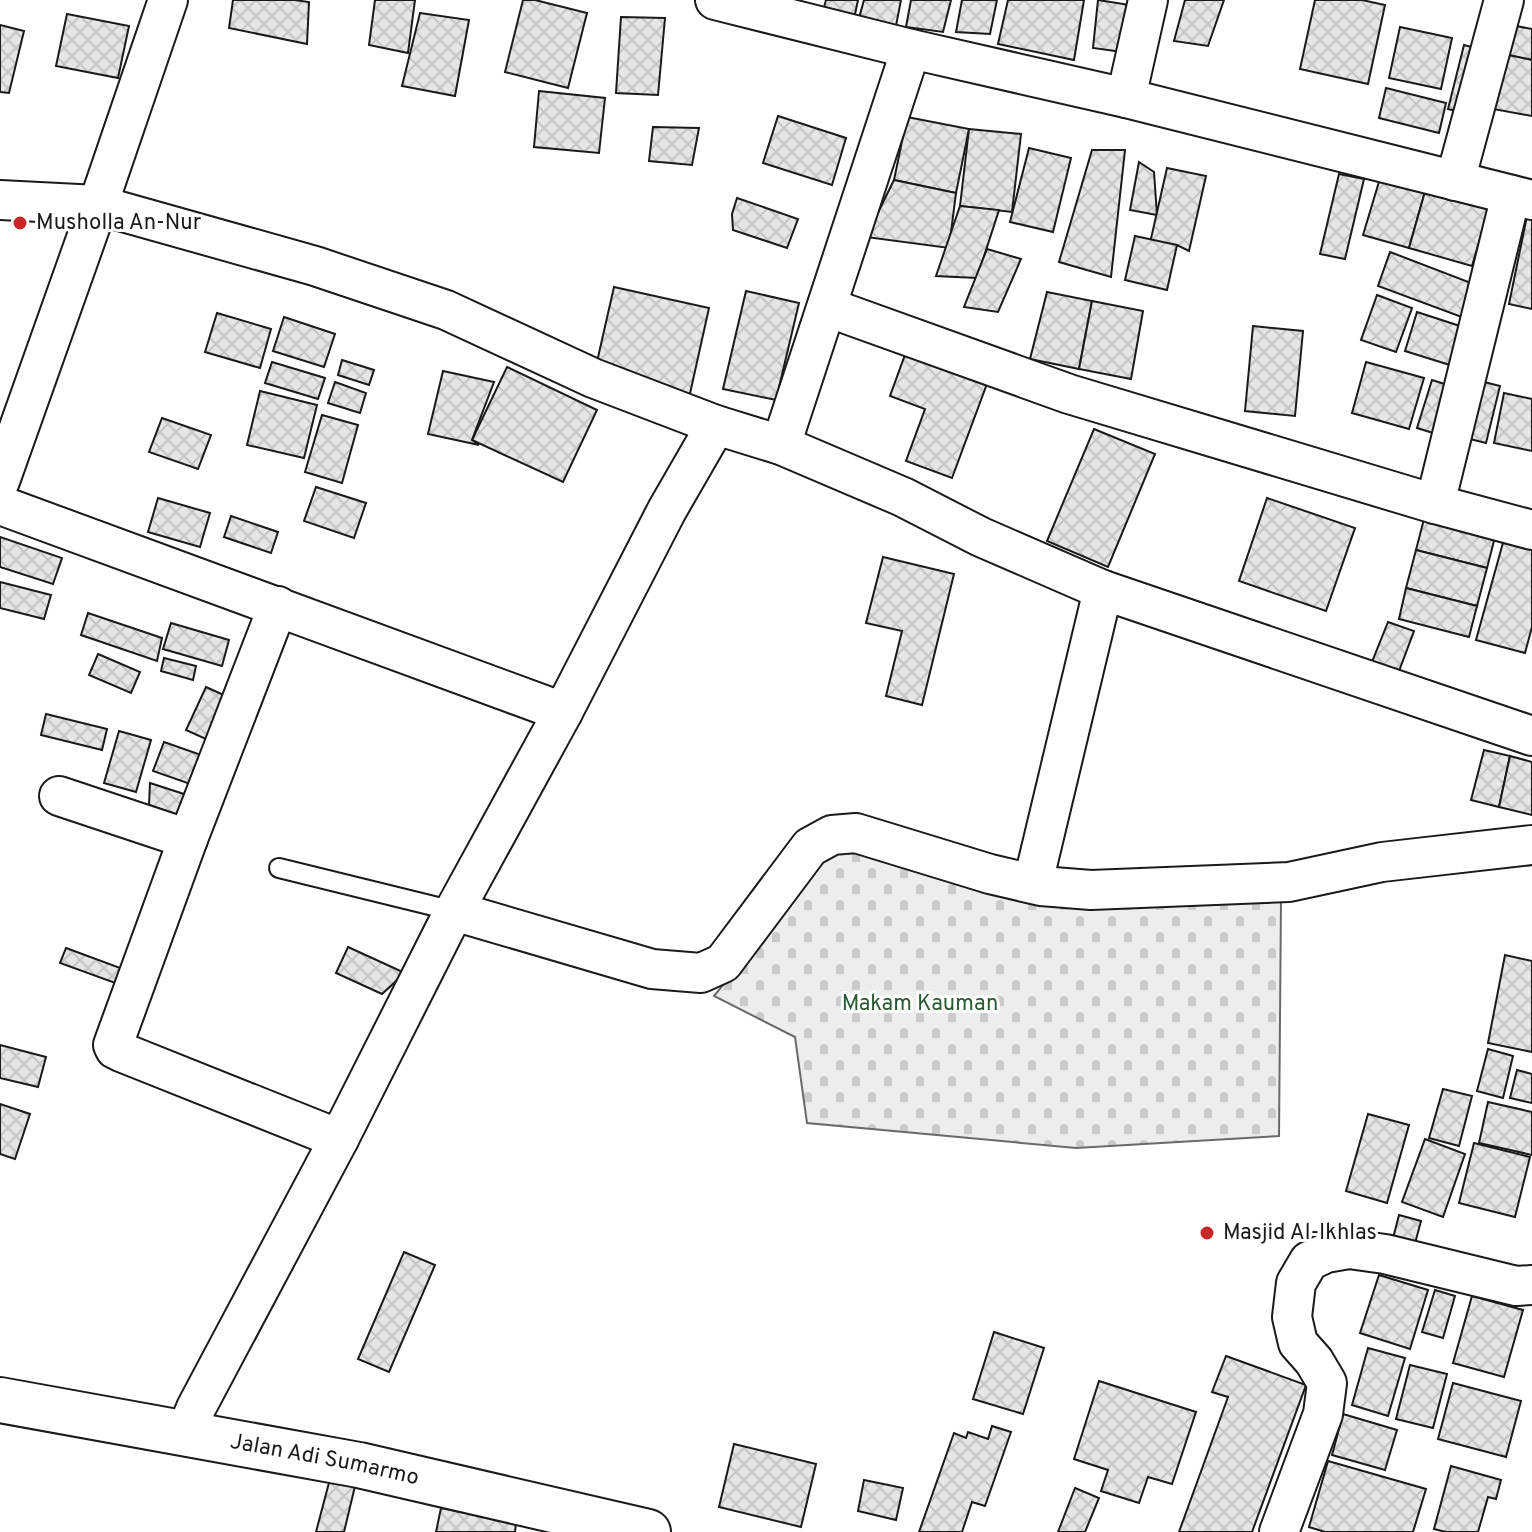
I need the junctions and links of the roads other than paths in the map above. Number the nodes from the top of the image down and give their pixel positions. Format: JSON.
{"nodes":[{"id":1,"x":168,"y":0,"type":"edge"},
{"id":2,"x":715,"y":0,"type":"edge"},
{"id":3,"x":1148,"y":0,"type":"edge"},
{"id":4,"x":1504,"y":0,"type":"edge"},
{"id":5,"x":809,"y":11,"type":"edge"},
{"id":6,"x":911,"y":49,"type":"junction"},
{"id":7,"x":1126,"y":98,"type":"junction"},
{"id":8,"x":1455,"y":181,"type":"junction"},
{"id":9,"x":1522,"y":198,"type":"edge"},
{"id":10,"x":0,"y":200,"type":"edge"},
{"id":11,"x":98,"y":205,"type":"junction"},
{"id":12,"x":827,"y":307,"type":"junction"},
{"id":13,"x":716,"y":425,"type":"junction"},
{"id":14,"x":781,"y":445,"type":"junction"},
{"id":15,"x":0,"y":481,"type":"edge"},
{"id":16,"x":1435,"y":504,"type":"junction"},
{"id":17,"x":0,"y":505,"type":"edge"},
{"id":18,"x":1532,"y":530,"type":"edge"},
{"id":19,"x":1103,"y":590,"type":"junction"},
{"id":20,"x":278,"y":606,"type":"junction"},
{"id":21,"x":563,"y":712,"type":"junction"},
{"id":22,"x":1532,"y":736,"type":"edge"},
{"id":23,"x":59,"y":796,"type":"dead end"},
{"id":24,"x":188,"y":839,"type":"junction"},
{"id":25,"x":1532,"y":845,"type":"edge"},
{"id":26,"x":1037,"y":866,"type":"dead end"},
{"id":27,"x":279,"y":868,"type":"dead end"},
{"id":28,"x":454,"y":911,"type":"junction"},
{"id":29,"x":339,"y":1139,"type":"junction"},
{"id":30,"x":1532,"y":1285,"type":"edge"},
{"id":31,"x":1,"y":1404,"type":"edge"},
{"id":32,"x":186,"y":1432,"type":"junction"},
{"id":33,"x":538,"y":1519,"type":"edge"},
{"id":34,"x":648,"y":1532,"type":"edge"},
{"id":35,"x":1279,"y":1532,"type":"edge"}],
"edges":[{"from":1,"to":11,"type":"street"},
{"from":2,"to":5,"type":"street"},
{"from":3,"to":7,"type":"street"},
{"from":4,"to":8,"type":"street"},
{"from":5,"to":6,"type":"street"},
{"from":6,"to":7,"type":"street"},
{"from":6,"to":12,"type":"street"},
{"from":7,"to":8,"type":"street"},
{"from":8,"to":9,"type":"street"},
{"from":9,"to":16,"type":"street"},
{"from":10,"to":11,"type":"street"},
{"from":11,"to":13,"type":"street"},
{"from":11,"to":15,"type":"street"},
{"from":12,"to":14,"type":"street"},
{"from":12,"to":16,"type":"street"},
{"from":13,"to":14,"type":"street"},
{"from":13,"to":21,"type":"street"},
{"from":14,"to":19,"type":"street"},
{"from":16,"to":18,"type":"street"},
{"from":17,"to":20,"type":"street"},
{"from":19,"to":22,"type":"street"},
{"from":19,"to":26,"type":"street"},
{"from":20,"to":21,"type":"street"},
{"from":20,"to":24,"type":"street"},
{"from":21,"to":28,"type":"street"},
{"from":23,"to":24,"type":"street"},
{"from":24,"to":29,"type":"street"},
{"from":25,"to":28,"type":"street"},
{"from":27,"to":28,"type":"lane"},
{"from":28,"to":29,"type":"street"},
{"from":29,"to":32,"type":"street"},
{"from":30,"to":35,"type":"street"},
{"from":31,"to":32,"type":"main road","name":"Jalan Adi Sumarmo"},
{"from":32,"to":33,"type":"main road","name":"Jalan Adi Sumarmo"},
{"from":33,"to":34,"type":"main road","name":"Jalan Adi Sumarmo"}]}
